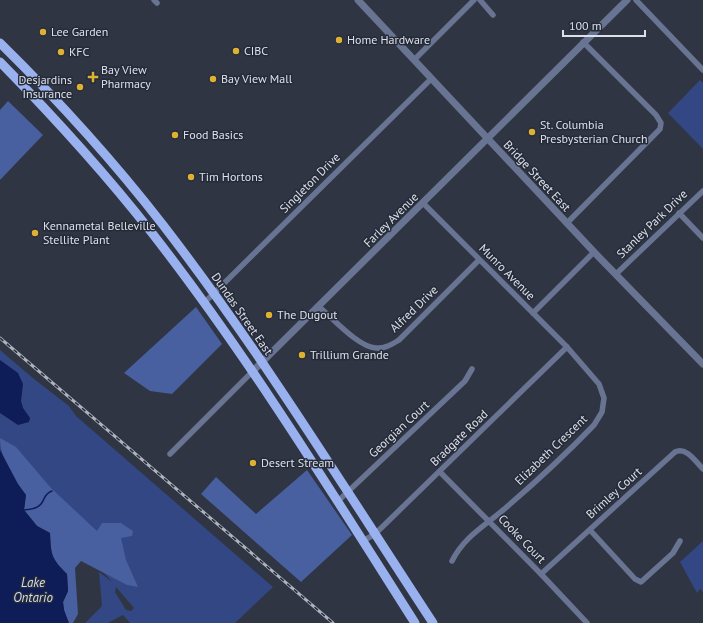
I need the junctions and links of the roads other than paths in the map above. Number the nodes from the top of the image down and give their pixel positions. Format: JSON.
{"nodes":[{"id":1,"x":358,"y":0,"type":"edge"},
{"id":2,"x":474,"y":0,"type":"edge"},
{"id":3,"x":480,"y":0,"type":"edge"},
{"id":4,"x":627,"y":0,"type":"edge"},
{"id":5,"x":636,"y":0,"type":"edge"},
{"id":6,"x":493,"y":15,"type":"dead end"},
{"id":7,"x":583,"y":42,"type":"junction"},
{"id":8,"x":1,"y":45,"type":"edge"},
{"id":9,"x":414,"y":60,"type":"junction"},
{"id":10,"x":0,"y":62,"type":"edge"},
{"id":11,"x":703,"y":70,"type":"edge"},
{"id":12,"x":432,"y":78,"type":"junction"},
{"id":13,"x":486,"y":138,"type":"junction"},
{"id":14,"x":703,"y":191,"type":"edge"},
{"id":15,"x":423,"y":203,"type":"junction"},
{"id":16,"x":679,"y":213,"type":"junction"},
{"id":17,"x":567,"y":223,"type":"junction"},
{"id":18,"x":703,"y":238,"type":"edge"},
{"id":19,"x":594,"y":252,"type":"junction"},
{"id":20,"x":479,"y":260,"type":"junction"},
{"id":21,"x":616,"y":274,"type":"junction"},
{"id":22,"x":214,"y":293,"type":"junction"},
{"id":23,"x":204,"y":302,"type":"junction"},
{"id":24,"x":319,"y":307,"type":"junction"},
{"id":25,"x":533,"y":313,"type":"junction"},
{"id":26,"x":567,"y":347,"type":"junction"},
{"id":27,"x":262,"y":362,"type":"junction"},
{"id":28,"x":703,"y":364,"type":"edge"},
{"id":29,"x":472,"y":369,"type":"dead end"},
{"id":30,"x":253,"y":372,"type":"junction"},
{"id":31,"x":284,"y":395,"type":"junction"},
{"id":32,"x":273,"y":402,"type":"junction"},
{"id":33,"x":170,"y":454,"type":"dead end"},
{"id":34,"x":703,"y":469,"type":"edge"},
{"id":35,"x":440,"y":472,"type":"junction"},
{"id":36,"x":348,"y":492,"type":"junction"},
{"id":37,"x":337,"y":502,"type":"junction"},
{"id":38,"x":489,"y":521,"type":"junction"},
{"id":39,"x":590,"y":530,"type":"junction"},
{"id":40,"x":374,"y":534,"type":"junction"},
{"id":41,"x":680,"y":541,"type":"dead end"},
{"id":42,"x":363,"y":542,"type":"junction"},
{"id":43,"x":452,"y":561,"type":"dead end"},
{"id":44,"x":541,"y":574,"type":"junction"},
{"id":45,"x":415,"y":623,"type":"edge"},
{"id":46,"x":433,"y":623,"type":"edge"},
{"id":47,"x":587,"y":623,"type":"edge"}],
"edges":[{"from":1,"to":9,"type":"street","name":"Bridge Street East"},
{"from":2,"to":9,"type":"street"},
{"from":3,"to":6,"type":"street"},
{"from":4,"to":7,"type":"street","name":"Farley Avenue"},
{"from":5,"to":11,"type":"street"},
{"from":7,"to":13,"type":"street","name":"Farley Avenue"},
{"from":7,"to":17,"type":"street"},
{"from":8,"to":22,"type":"main road","name":"Dundas Street East"},
{"from":9,"to":12,"type":"street","name":"Bridge Street East"},
{"from":10,"to":23,"type":"main road","name":"Dundas Street East"},
{"from":12,"to":13,"type":"street","name":"Bridge Street East"},
{"from":12,"to":22,"type":"street","name":"Singleton Drive"},
{"from":13,"to":15,"type":"street","name":"Farley Avenue"},
{"from":13,"to":17,"type":"street","name":"Bridge Street East"},
{"from":14,"to":16,"type":"street","name":"Stanley Park Drive"},
{"from":15,"to":20,"type":"street","name":"Munro Avenue"},
{"from":15,"to":24,"type":"street","name":"Farley Avenue"},
{"from":16,"to":18,"type":"street"},
{"from":16,"to":21,"type":"street","name":"Stanley Park Drive"},
{"from":17,"to":19,"type":"street","name":"Bridge Street East"},
{"from":19,"to":21,"type":"street","name":"Bridge Street East"},
{"from":19,"to":25,"type":"street","name":"Munro Avenue"},
{"from":20,"to":24,"type":"street","name":"Alfred Drive"},
{"from":20,"to":25,"type":"street","name":"Munro Avenue"},
{"from":21,"to":28,"type":"street","name":"Bridge Street East"},
{"from":22,"to":23,"type":"street","name":"Singleton Drive"},
{"from":22,"to":27,"type":"main road","name":"Dundas Street East"},
{"from":23,"to":30,"type":"main road","name":"Dundas Street East"},
{"from":24,"to":27,"type":"street","name":"Farley Avenue"},
{"from":25,"to":26,"type":"street","name":"Elizabeth Crescent"},
{"from":26,"to":35,"type":"street","name":"Bradgate Road"},
{"from":26,"to":38,"type":"street","name":"Elizabeth Crescent"},
{"from":27,"to":30,"type":"street","name":"Farley Avenue"},
{"from":27,"to":31,"type":"main road","name":"Dundas Street East"},
{"from":29,"to":36,"type":"street","name":"Georgian Court"},
{"from":30,"to":32,"type":"main road","name":"Dundas Street East"},
{"from":30,"to":33,"type":"street","name":"Farley Avenue"},
{"from":31,"to":32,"type":"main road"},
{"from":31,"to":36,"type":"main road","name":"Dundas Street East"},
{"from":32,"to":37,"type":"main road","name":"Dundas Street East"},
{"from":34,"to":39,"type":"street","name":"Brimley Court"},
{"from":35,"to":38,"type":"street","name":"Cooke Court"},
{"from":35,"to":40,"type":"street","name":"Bradgate Road"},
{"from":36,"to":37,"type":"street","name":"Georgian Court"},
{"from":36,"to":40,"type":"main road","name":"Dundas Street East"},
{"from":37,"to":42,"type":"main road","name":"Dundas Street East"},
{"from":38,"to":43,"type":"street","name":"Elizabeth Crescent"},
{"from":38,"to":44,"type":"street","name":"Cooke Court"},
{"from":39,"to":41,"type":"street"},
{"from":39,"to":44,"type":"street","name":"Brimley Court"},
{"from":40,"to":42,"type":"street","name":"Bradgate Road"},
{"from":40,"to":46,"type":"main road","name":"Dundas Street East"},
{"from":42,"to":45,"type":"main road","name":"Dundas Street East"},
{"from":44,"to":47,"type":"street","name":"Cooke Court"}]}
